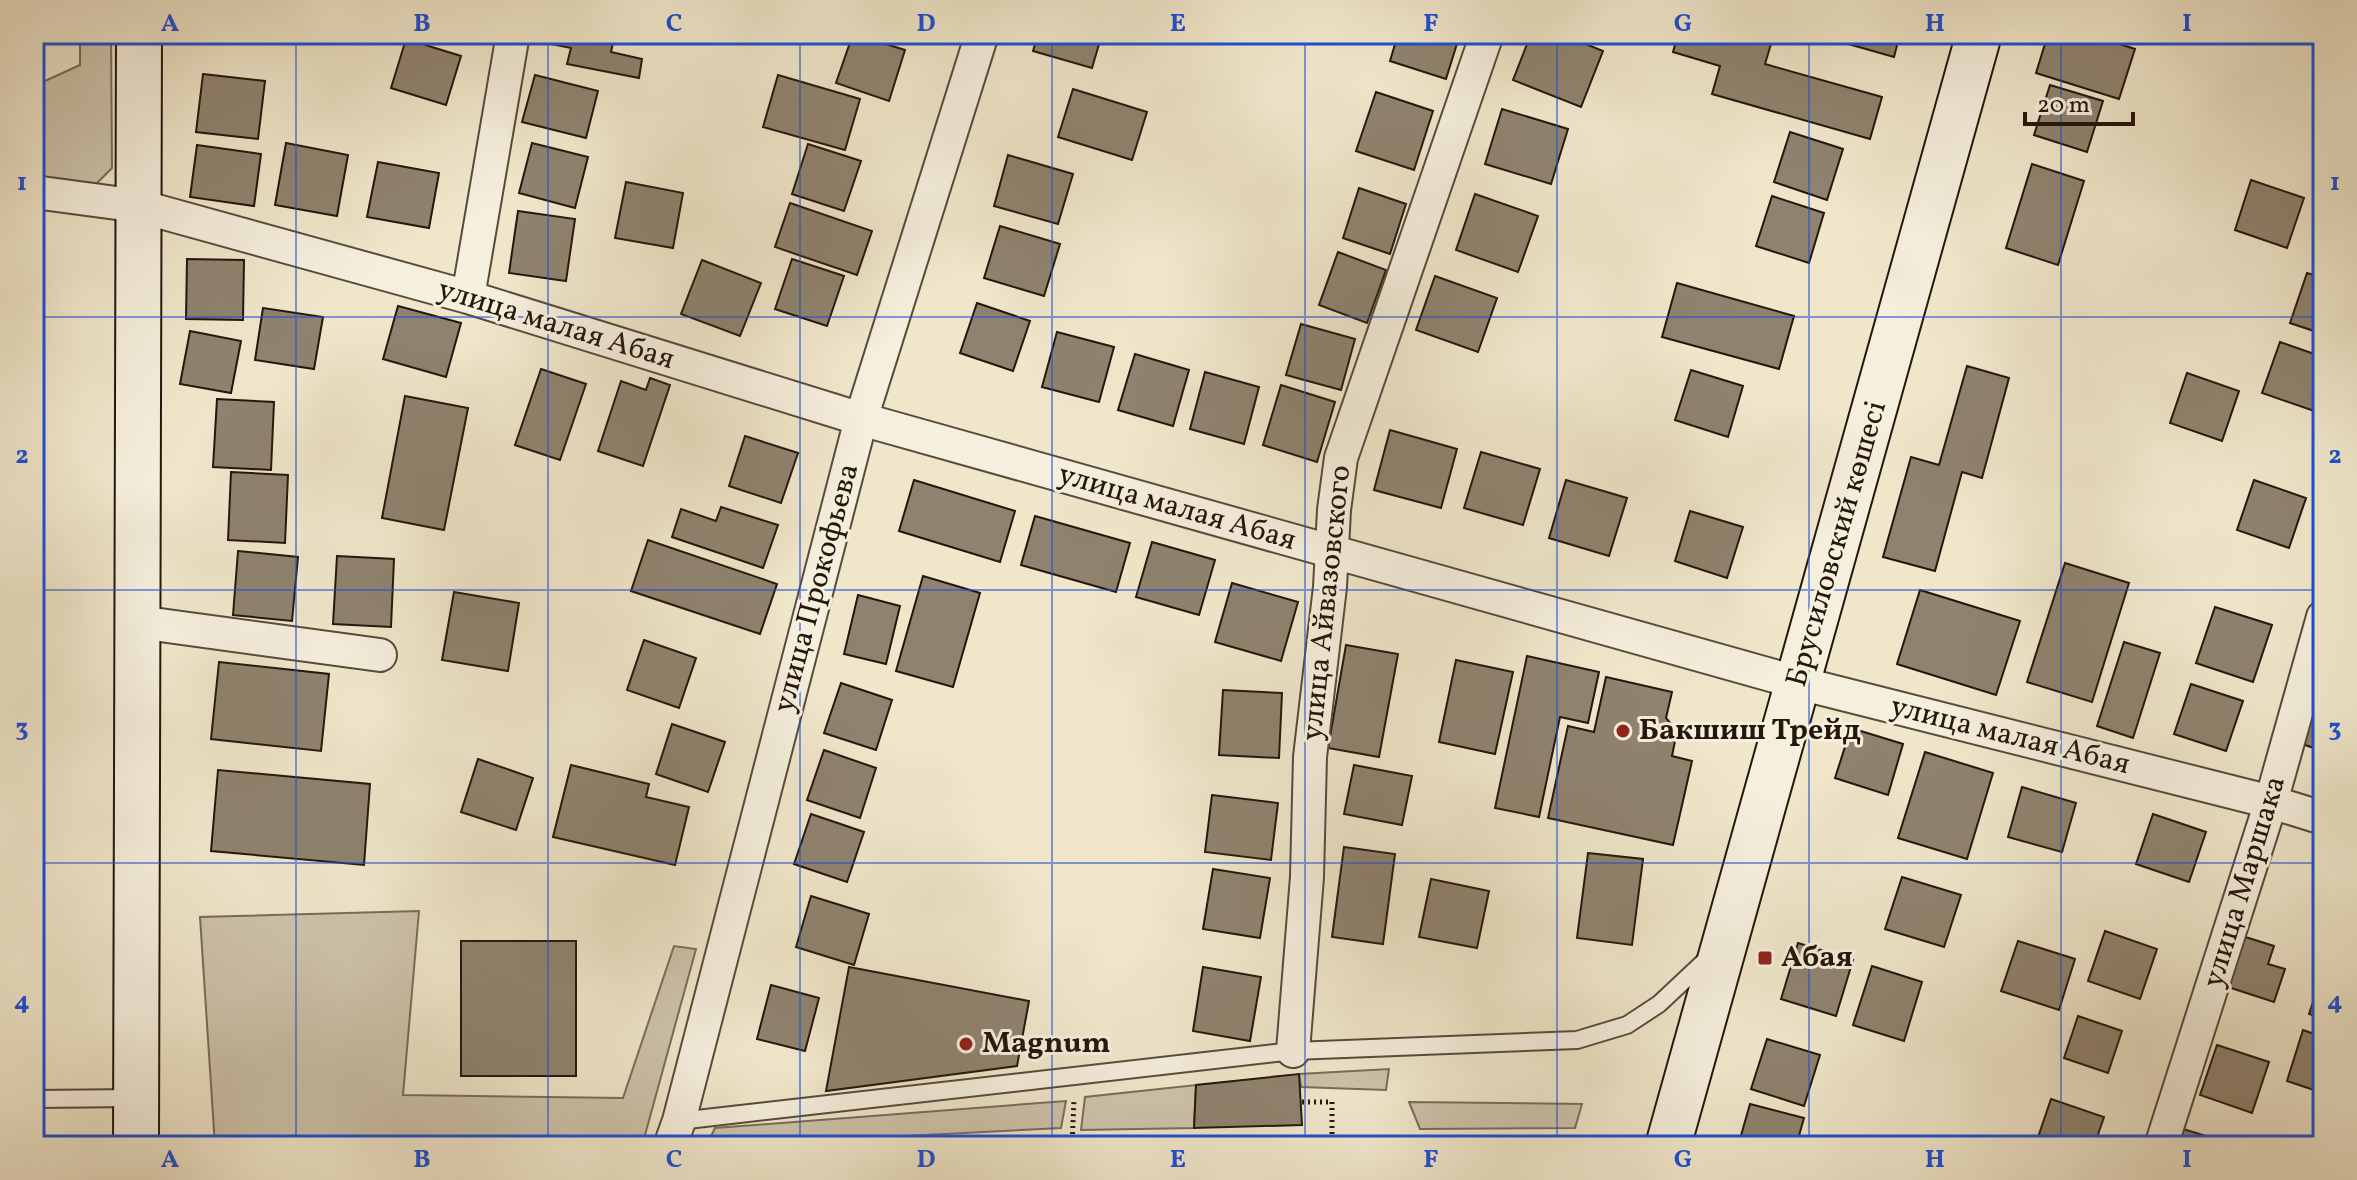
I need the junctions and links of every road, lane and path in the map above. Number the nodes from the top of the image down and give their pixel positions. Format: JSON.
{"nodes":[{"id":1,"x":139,"y":34,"type":"edge"},
{"id":2,"x":513,"y":34,"type":"edge"},
{"id":3,"x":982,"y":34,"type":"edge"},
{"id":4,"x":1487,"y":34,"type":"edge"},
{"id":5,"x":1979,"y":34,"type":"edge"},
{"id":6,"x":34,"y":192,"type":"edge"},
{"id":7,"x":139,"y":206,"type":"junction"},
{"id":8,"x":468,"y":297,"type":"junction"},
{"id":9,"x":861,"y":419,"type":"junction"},
{"id":10,"x":1332,"y":552,"type":"junction"},
{"id":11,"x":2323,"y":617,"type":"edge"},
{"id":12,"x":138,"y":622,"type":"junction"},
{"id":13,"x":380,"y":655,"type":"dead end"},
{"id":14,"x":1799,"y":683,"type":"junction"},
{"id":15,"x":2271,"y":802,"type":"junction"},
{"id":16,"x":2323,"y":818,"type":"edge"},
{"id":17,"x":1725,"y":943,"type":"junction"},
{"id":18,"x":1293,"y":1051,"type":"junction"},
{"id":19,"x":1075,"y":1095,"type":"dead end"},
{"id":20,"x":138,"y":1098,"type":"junction"},
{"id":21,"x":1302,"y":1102,"type":"dead end"},
{"id":22,"x":34,"y":1103,"type":"edge"},
{"id":23,"x":674,"y":1133,"type":"edge"},
{"id":24,"x":136,"y":1146,"type":"edge"},
{"id":25,"x":1072,"y":1146,"type":"edge"},
{"id":26,"x":1332,"y":1146,"type":"edge"},
{"id":27,"x":1668,"y":1146,"type":"edge"},
{"id":28,"x":2161,"y":1146,"type":"edge"}],
"edges":[{"from":1,"to":7,"type":"street"},
{"from":2,"to":8,"type":"street"},
{"from":3,"to":9,"type":"street","name":"улица Прокофьева"},
{"from":4,"to":10,"type":"street","name":"улица Айвазовского"},
{"from":5,"to":14,"type":"street","name":"Брусиловский көшесі"},
{"from":6,"to":7,"type":"street","name":"улица малая Абая"},
{"from":7,"to":8,"type":"street","name":"улица малая Абая"},
{"from":7,"to":12,"type":"street"},
{"from":8,"to":9,"type":"street","name":"улица малая Абая"},
{"from":9,"to":10,"type":"street","name":"улица малая Абая"},
{"from":9,"to":23,"type":"street","name":"улица Прокофьева"},
{"from":10,"to":14,"type":"street","name":"улица малая Абая"},
{"from":10,"to":18,"type":"street","name":"улица Айвазовского"},
{"from":11,"to":15,"type":"street","name":"улица Маршака"},
{"from":12,"to":13,"type":"street"},
{"from":12,"to":20,"type":"street"},
{"from":14,"to":15,"type":"street","name":"улица малая Абая"},
{"from":14,"to":17,"type":"street","name":"Брусиловский көшесі"},
{"from":15,"to":16,"type":"street","name":"улица малая Абая"},
{"from":15,"to":28,"type":"street","name":"улица Маршака"},
{"from":17,"to":18,"type":"lane"},
{"from":17,"to":27,"type":"street","name":"Брусиловский көшесі"},
{"from":18,"to":23,"type":"lane"},
{"from":19,"to":25,"type":"path"},
{"from":20,"to":22,"type":"lane"},
{"from":20,"to":24,"type":"street"},
{"from":21,"to":26,"type":"path"}]}
